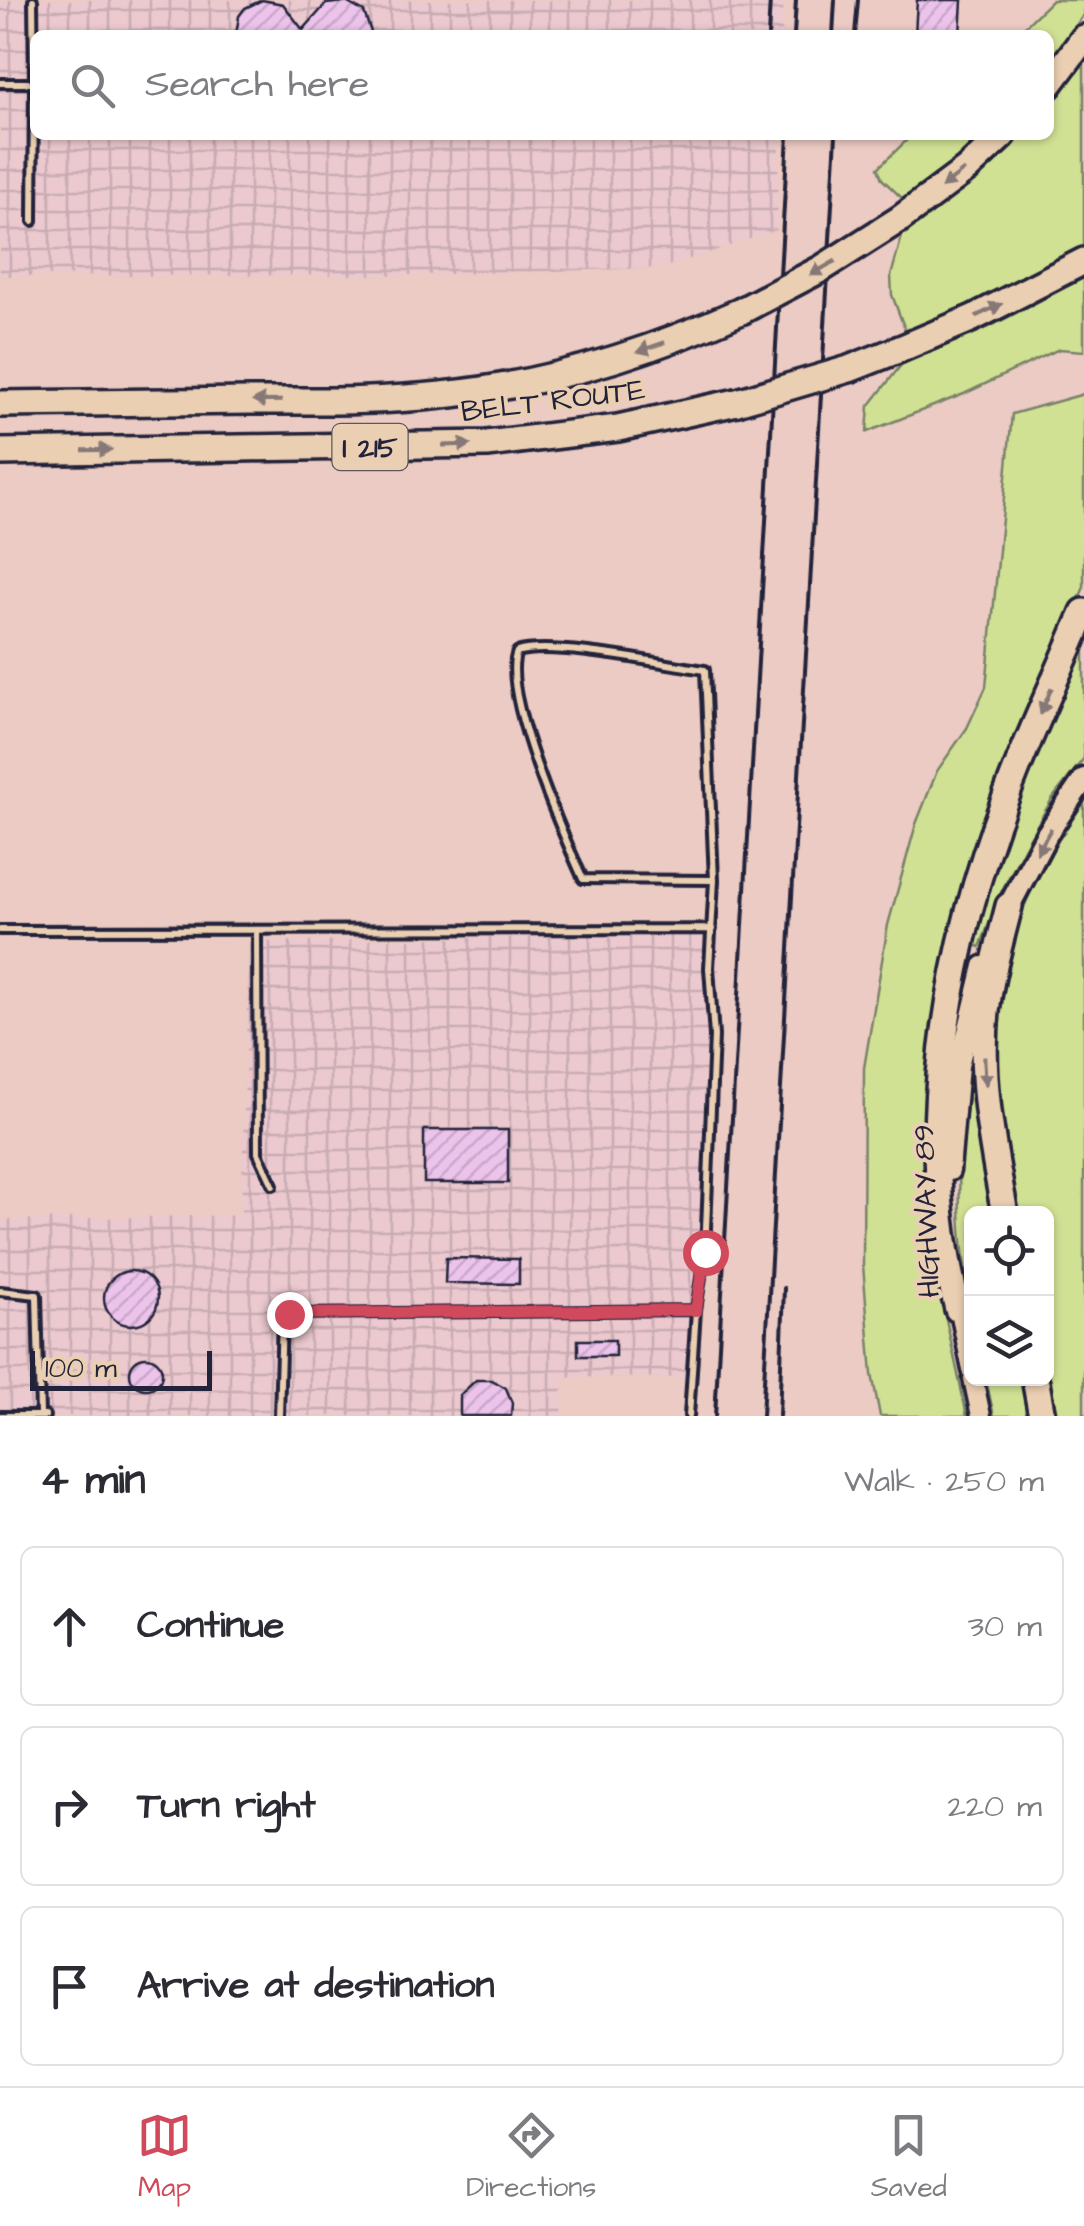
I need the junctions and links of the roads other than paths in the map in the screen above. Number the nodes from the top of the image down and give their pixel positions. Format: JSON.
{"nodes":[{"id":1,"x":33,"y":0,"type":"edge"},
{"id":2,"x":33,"y":30,"type":"edge"},
{"id":3,"x":1084,"y":38,"type":"edge"},
{"id":4,"x":1054,"y":78,"type":"edge"},
{"id":5,"x":0,"y":83,"type":"edge"},
{"id":6,"x":30,"y":83,"type":"edge"},
{"id":7,"x":34,"y":140,"type":"edge"},
{"id":8,"x":998,"y":140,"type":"edge"},
{"id":9,"x":33,"y":222,"type":"dead end"},
{"id":10,"x":1084,"y":261,"type":"edge"},
{"id":11,"x":0,"y":404,"type":"edge"},
{"id":12,"x":0,"y":452,"type":"edge"},
{"id":13,"x":1084,"y":612,"type":"edge"},
{"id":14,"x":1084,"y":779,"type":"edge"},
{"id":15,"x":714,"y":880,"type":"junction"},
{"id":16,"x":1010,"y":906,"type":"junction"},
{"id":17,"x":712,"y":929,"type":"junction"},
{"id":18,"x":0,"y":930,"type":"edge"},
{"id":19,"x":257,"y":930,"type":"junction"},
{"id":20,"x":273,"y":1185,"type":"dead end"},
{"id":21,"x":1004,"y":1206,"type":"edge"},
{"id":22,"x":0,"y":1291,"type":"edge"},
{"id":23,"x":958,"y":1309,"type":"junction"},
{"id":24,"x":696,"y":1310,"type":"junction"},
{"id":25,"x":964,"y":1335,"type":"edge"},
{"id":26,"x":975,"y":1386,"type":"edge"},
{"id":27,"x":1036,"y":1386,"type":"edge"},
{"id":28,"x":0,"y":1416,"type":"edge"},
{"id":29,"x":42,"y":1416,"type":"edge"},
{"id":30,"x":279,"y":1416,"type":"edge"},
{"id":31,"x":689,"y":1416,"type":"edge"},
{"id":32,"x":981,"y":1416,"type":"edge"},
{"id":33,"x":1042,"y":1416,"type":"edge"}],
"edges":[{"from":1,"to":2,"type":"lane"},
{"from":3,"to":4,"type":"highway"},
{"from":5,"to":6,"type":"lane"},
{"from":7,"to":9,"type":"lane"},
{"from":8,"to":11,"type":"highway","name":"BELT ROUTE","number":"I 215","one_way":true,"bridge":true},
{"from":12,"to":10,"type":"highway","name":"BELT ROUTE","number":"I 215","one_way":true,"bridge":true},
{"from":13,"to":23,"type":"highway","one_way":true},
{"from":14,"to":16,"type":"main road","name":"HIGHWAY 89","one_way":true},
{"from":15,"to":15,"type":"lane"},
{"from":15,"to":17,"type":"lane"},
{"from":16,"to":21,"type":"highway","one_way":true},
{"from":16,"to":23,"type":"main road","name":"HIGHWAY 89"},
{"from":17,"to":19,"type":"lane"},
{"from":17,"to":24,"type":"lane"},
{"from":18,"to":19,"type":"lane"},
{"from":19,"to":20,"type":"lane"},
{"from":22,"to":29,"type":"lane"},
{"from":23,"to":25,"type":"main road","name":"HIGHWAY 89"},
{"from":24,"to":30,"type":"lane"},
{"from":24,"to":31,"type":"lane"},
{"from":26,"to":32,"type":"main road"},
{"from":27,"to":33,"type":"highway"},
{"from":28,"to":29,"type":"lane"}]}
